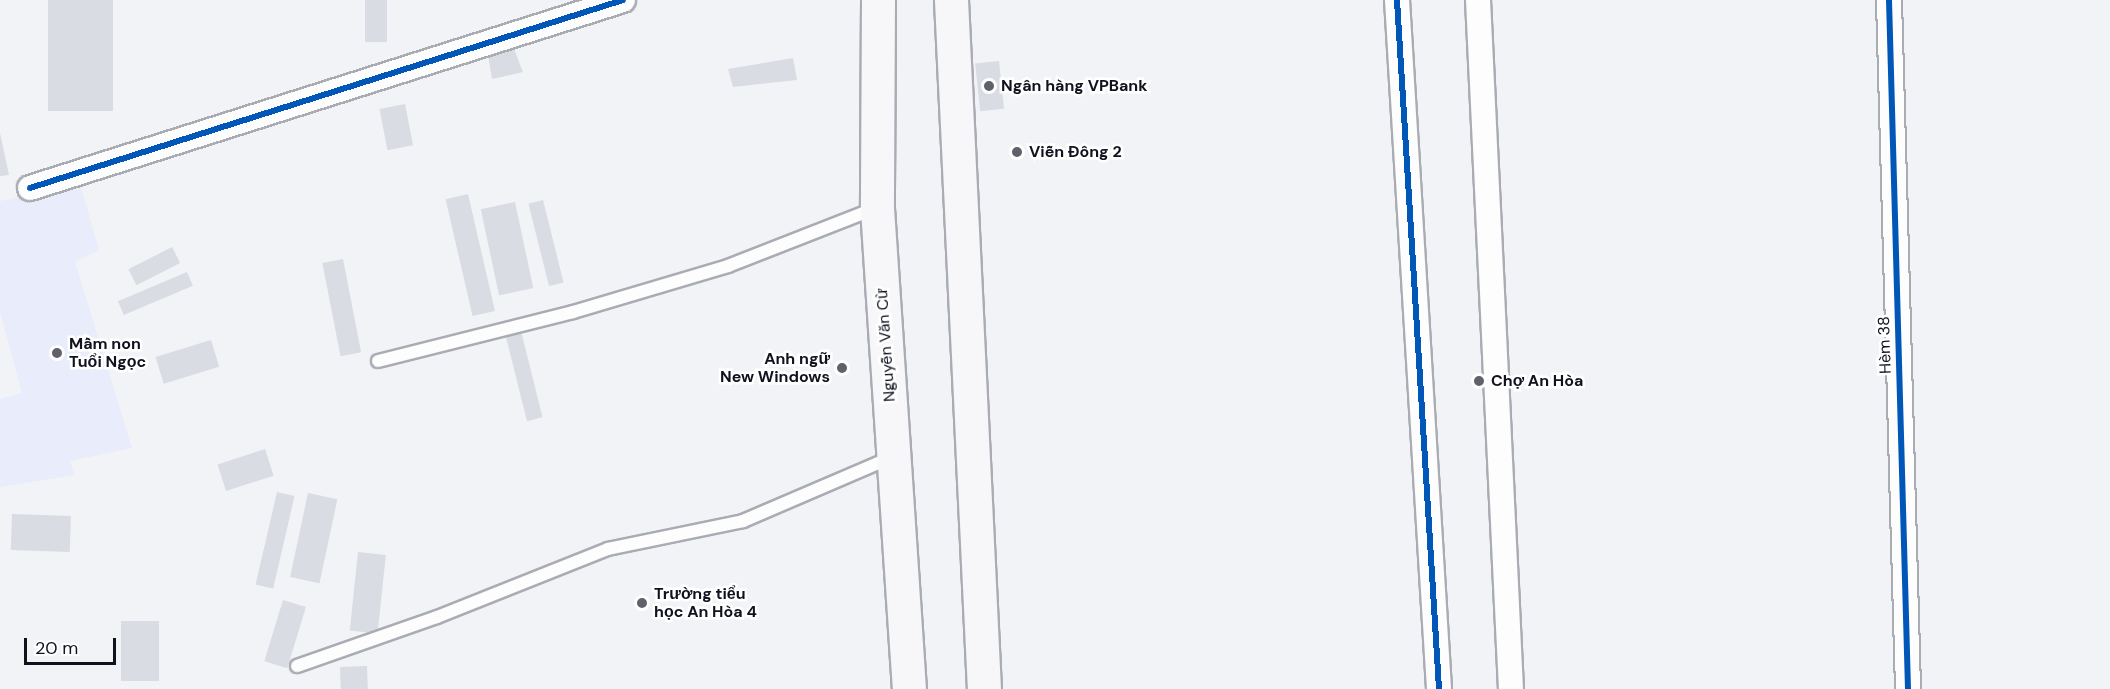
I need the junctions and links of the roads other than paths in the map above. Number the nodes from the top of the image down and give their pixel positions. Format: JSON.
{"nodes":[{"id":1,"x":623,"y":0,"type":"edge"},
{"id":2,"x":878,"y":0,"type":"edge"},
{"id":3,"x":951,"y":0,"type":"edge"},
{"id":4,"x":1397,"y":0,"type":"edge"},
{"id":5,"x":1478,"y":0,"type":"edge"},
{"id":6,"x":1889,"y":0,"type":"edge"},
{"id":7,"x":30,"y":188,"type":"dead end"},
{"id":8,"x":877,"y":208,"type":"junction"},
{"id":9,"x":378,"y":361,"type":"dead end"},
{"id":10,"x":893,"y":456,"type":"junction"},
{"id":11,"x":297,"y":666,"type":"dead end"},
{"id":12,"x":909,"y":689,"type":"edge"},
{"id":13,"x":984,"y":689,"type":"edge"},
{"id":14,"x":1439,"y":689,"type":"edge"},
{"id":15,"x":1511,"y":689,"type":"edge"},
{"id":16,"x":1908,"y":689,"type":"edge"}],
"edges":[{"from":1,"to":7,"type":"street"},
{"from":2,"to":8,"type":"main road","name":"Nguyễn Văn Cừ"},
{"from":3,"to":13,"type":"main road"},
{"from":4,"to":14,"type":"street"},
{"from":5,"to":15,"type":"street"},
{"from":6,"to":16,"type":"street","name":"Hèm 38"},
{"from":8,"to":9,"type":"lane"},
{"from":8,"to":10,"type":"main road","name":"Nguyễn Văn Cừ"},
{"from":10,"to":11,"type":"lane"},
{"from":10,"to":12,"type":"main road","name":"Nguyễn Văn Cừ"}]}
